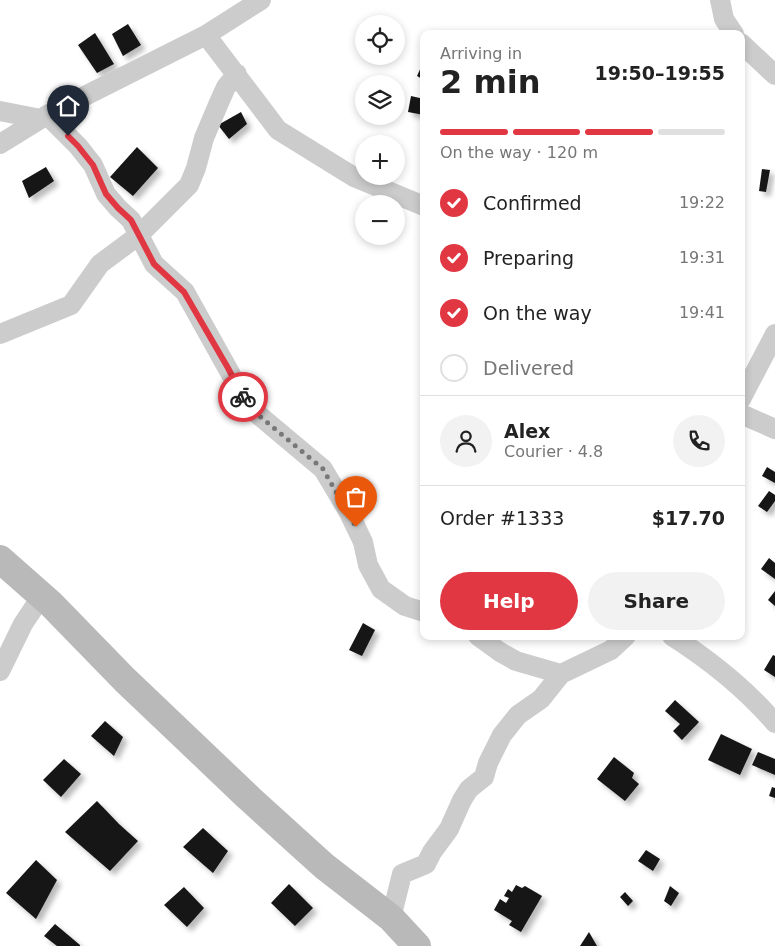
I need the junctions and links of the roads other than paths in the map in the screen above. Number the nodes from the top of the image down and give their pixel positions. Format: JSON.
{"nodes":[{"id":1,"x":261,"y":0,"type":"edge"},
{"id":2,"x":720,"y":0,"type":"edge"},
{"id":3,"x":731,"y":30,"type":"edge"},
{"id":4,"x":206,"y":35,"type":"junction"},
{"id":5,"x":745,"y":47,"type":"edge"},
{"id":6,"x":237,"y":74,"type":"junction"},
{"id":7,"x":775,"y":75,"type":"edge"},
{"id":8,"x":0,"y":111,"type":"edge"},
{"id":9,"x":44,"y":117,"type":"junction"},
{"id":10,"x":0,"y":144,"type":"edge"},
{"id":11,"x":420,"y":204,"type":"edge"},
{"id":12,"x":139,"y":236,"type":"junction"},
{"id":13,"x":0,"y":334,"type":"edge"},
{"id":14,"x":775,"y":334,"type":"edge"},
{"id":15,"x":745,"y":391,"type":"edge"},
{"id":16,"x":745,"y":416,"type":"edge"},
{"id":17,"x":775,"y":429,"type":"edge"},
{"id":18,"x":0,"y":559,"type":"edge"},
{"id":19,"x":41,"y":597,"type":"junction"},
{"id":20,"x":420,"y":611,"type":"edge"},
{"id":21,"x":484,"y":640,"type":"edge"},
{"id":22,"x":622,"y":640,"type":"edge"},
{"id":23,"x":678,"y":640,"type":"edge"},
{"id":24,"x":0,"y":671,"type":"edge"},
{"id":25,"x":561,"y":674,"type":"junction"},
{"id":26,"x":775,"y":723,"type":"edge"},
{"id":27,"x":391,"y":918,"type":"junction"},
{"id":28,"x":417,"y":946,"type":"edge"}],
"edges":[{"from":1,"to":4,"type":"street"},
{"from":2,"to":3,"type":"street"},
{"from":4,"to":6,"type":"street"},
{"from":4,"to":9,"type":"street"},
{"from":5,"to":7,"type":"street"},
{"from":6,"to":11,"type":"street"},
{"from":6,"to":12,"type":"street"},
{"from":8,"to":9,"type":"street"},
{"from":9,"to":10,"type":"street"},
{"from":9,"to":12,"type":"street"},
{"from":12,"to":13,"type":"street"},
{"from":12,"to":20,"type":"street"},
{"from":14,"to":15,"type":"street"},
{"from":16,"to":17,"type":"street"},
{"from":18,"to":19,"type":"main road"},
{"from":19,"to":24,"type":"street"},
{"from":19,"to":27,"type":"main road"},
{"from":21,"to":25,"type":"street"},
{"from":22,"to":25,"type":"street"},
{"from":23,"to":26,"type":"street"},
{"from":25,"to":27,"type":"street"},
{"from":27,"to":28,"type":"main road"}]}
